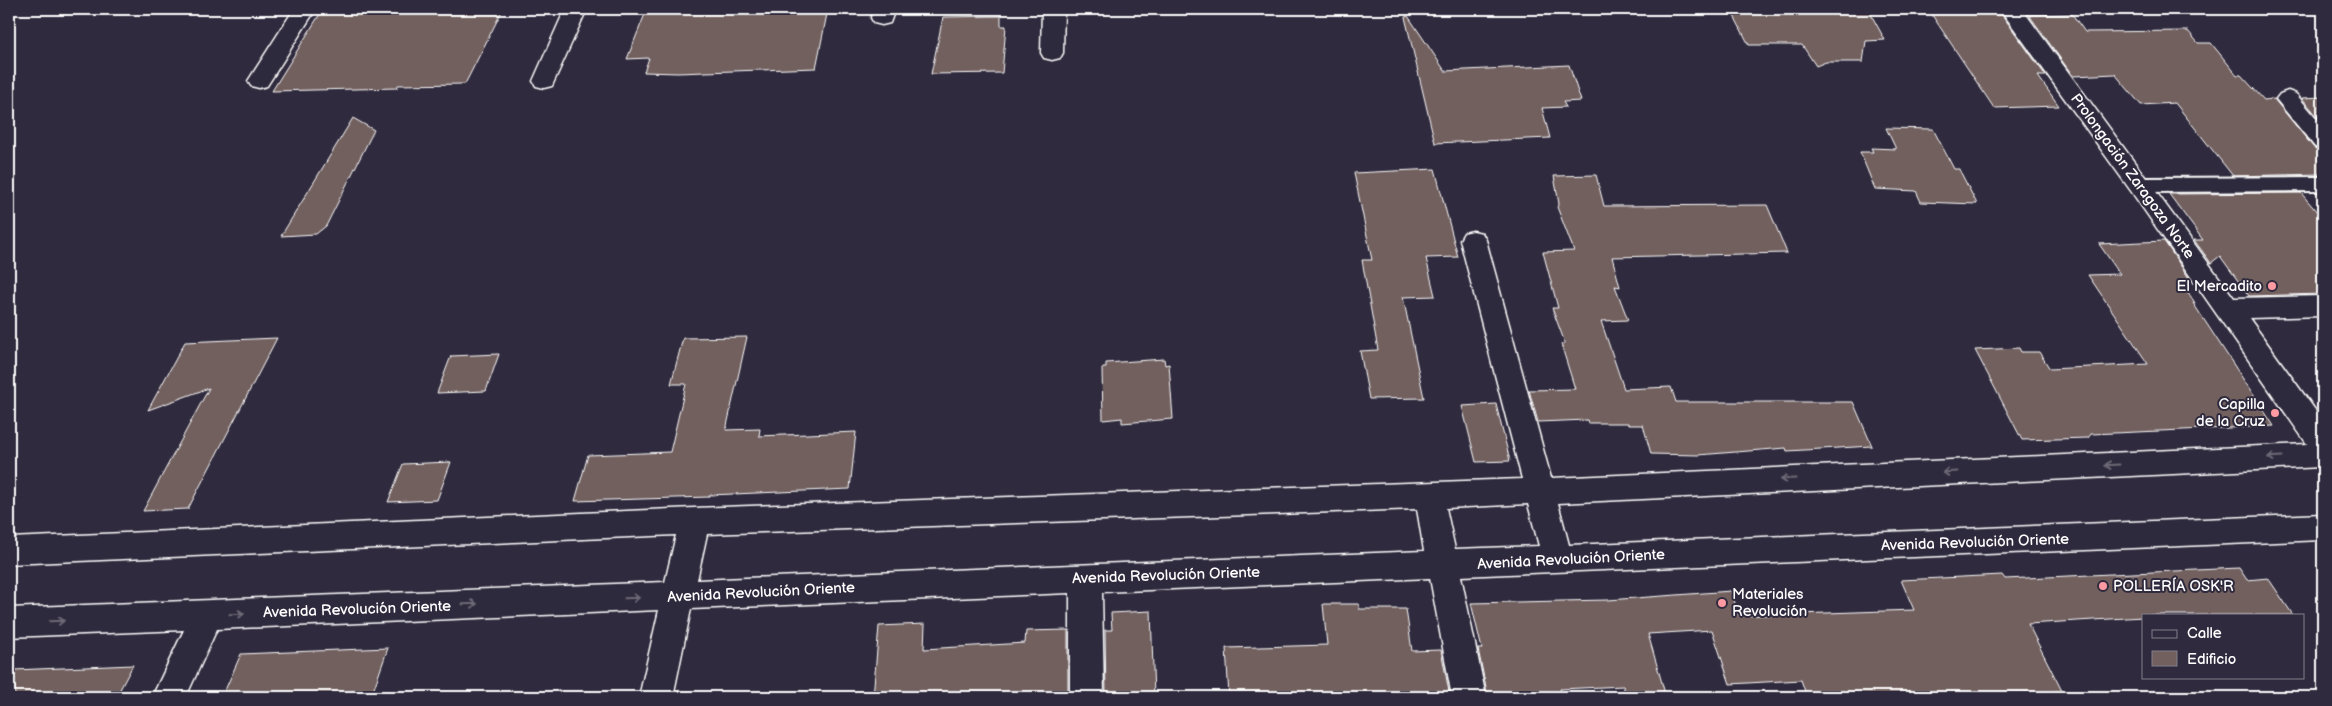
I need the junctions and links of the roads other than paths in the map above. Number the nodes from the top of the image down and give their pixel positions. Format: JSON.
{"nodes":[{"id":1,"x":305,"y":9,"type":"edge"},
{"id":2,"x":576,"y":9,"type":"edge"},
{"id":3,"x":1053,"y":9,"type":"edge"},
{"id":4,"x":2011,"y":9,"type":"edge"},
{"id":5,"x":1052,"y":53,"type":"dead end"},
{"id":6,"x":259,"y":81,"type":"dead end"},
{"id":7,"x":544,"y":81,"type":"dead end"},
{"id":8,"x":2288,"y":99,"type":"dead end"},
{"id":9,"x":2321,"y":136,"type":"edge"},
{"id":10,"x":2323,"y":184,"type":"edge"},
{"id":11,"x":2140,"y":186,"type":"junction"},
{"id":12,"x":1473,"y":240,"type":"dead end"},
{"id":13,"x":2323,"y":306,"type":"edge"},
{"id":14,"x":2228,"y":308,"type":"junction"},
{"id":15,"x":2323,"y":443,"type":"edge"},
{"id":16,"x":2323,"y":455,"type":"edge"},
{"id":17,"x":1538,"y":490,"type":"junction"},
{"id":18,"x":1428,"y":496,"type":"junction"},
{"id":19,"x":694,"y":521,"type":"junction"},
{"id":20,"x":2323,"y":527,"type":"edge"},
{"id":21,"x":9,"y":552,"type":"edge"},
{"id":22,"x":1558,"y":560,"type":"junction"},
{"id":23,"x":1444,"y":565,"type":"junction"},
{"id":24,"x":1086,"y":578,"type":"junction"},
{"id":25,"x":678,"y":596,"type":"junction"},
{"id":26,"x":207,"y":615,"type":"junction"},
{"id":27,"x":9,"y":623,"type":"edge"},
{"id":28,"x":169,"y":697,"type":"edge"},
{"id":29,"x":656,"y":697,"type":"edge"},
{"id":30,"x":1087,"y":697,"type":"edge"},
{"id":31,"x":1469,"y":697,"type":"edge"}],
"edges":[{"from":1,"to":6,"type":"street"},
{"from":2,"to":7,"type":"street"},
{"from":3,"to":5,"type":"street"},
{"from":4,"to":11,"type":"street","name":"Prolongación Zaragoza Norte"},
{"from":8,"to":9,"type":"street"},
{"from":10,"to":11,"type":"lane"},
{"from":11,"to":14,"type":"street","name":"Prolongación Zaragoza Norte"},
{"from":12,"to":17,"type":"street"},
{"from":13,"to":14,"type":"street"},
{"from":14,"to":15,"type":"street","name":"Prolongación Zaragoza Norte"},
{"from":16,"to":17,"type":"street","one_way":true},
{"from":17,"to":18,"type":"street"},
{"from":17,"to":22,"type":"street"},
{"from":18,"to":19,"type":"street"},
{"from":18,"to":23,"type":"street"},
{"from":19,"to":21,"type":"street"},
{"from":19,"to":25,"type":"street"},
{"from":20,"to":22,"type":"street","name":"Avenida Revolución Oriente"},
{"from":22,"to":23,"type":"street","name":"Avenida Revolución Oriente"},
{"from":23,"to":24,"type":"street","name":"Avenida Revolución Oriente"},
{"from":23,"to":31,"type":"street"},
{"from":24,"to":25,"type":"street","name":"Avenida Revolución Oriente"},
{"from":24,"to":30,"type":"street"},
{"from":26,"to":25,"type":"street","name":"Avenida Revolución Oriente","one_way":true},
{"from":25,"to":29,"type":"street"},
{"from":27,"to":26,"type":"street","name":"Avenida Revolución Oriente","one_way":true},
{"from":26,"to":28,"type":"street"}]}
